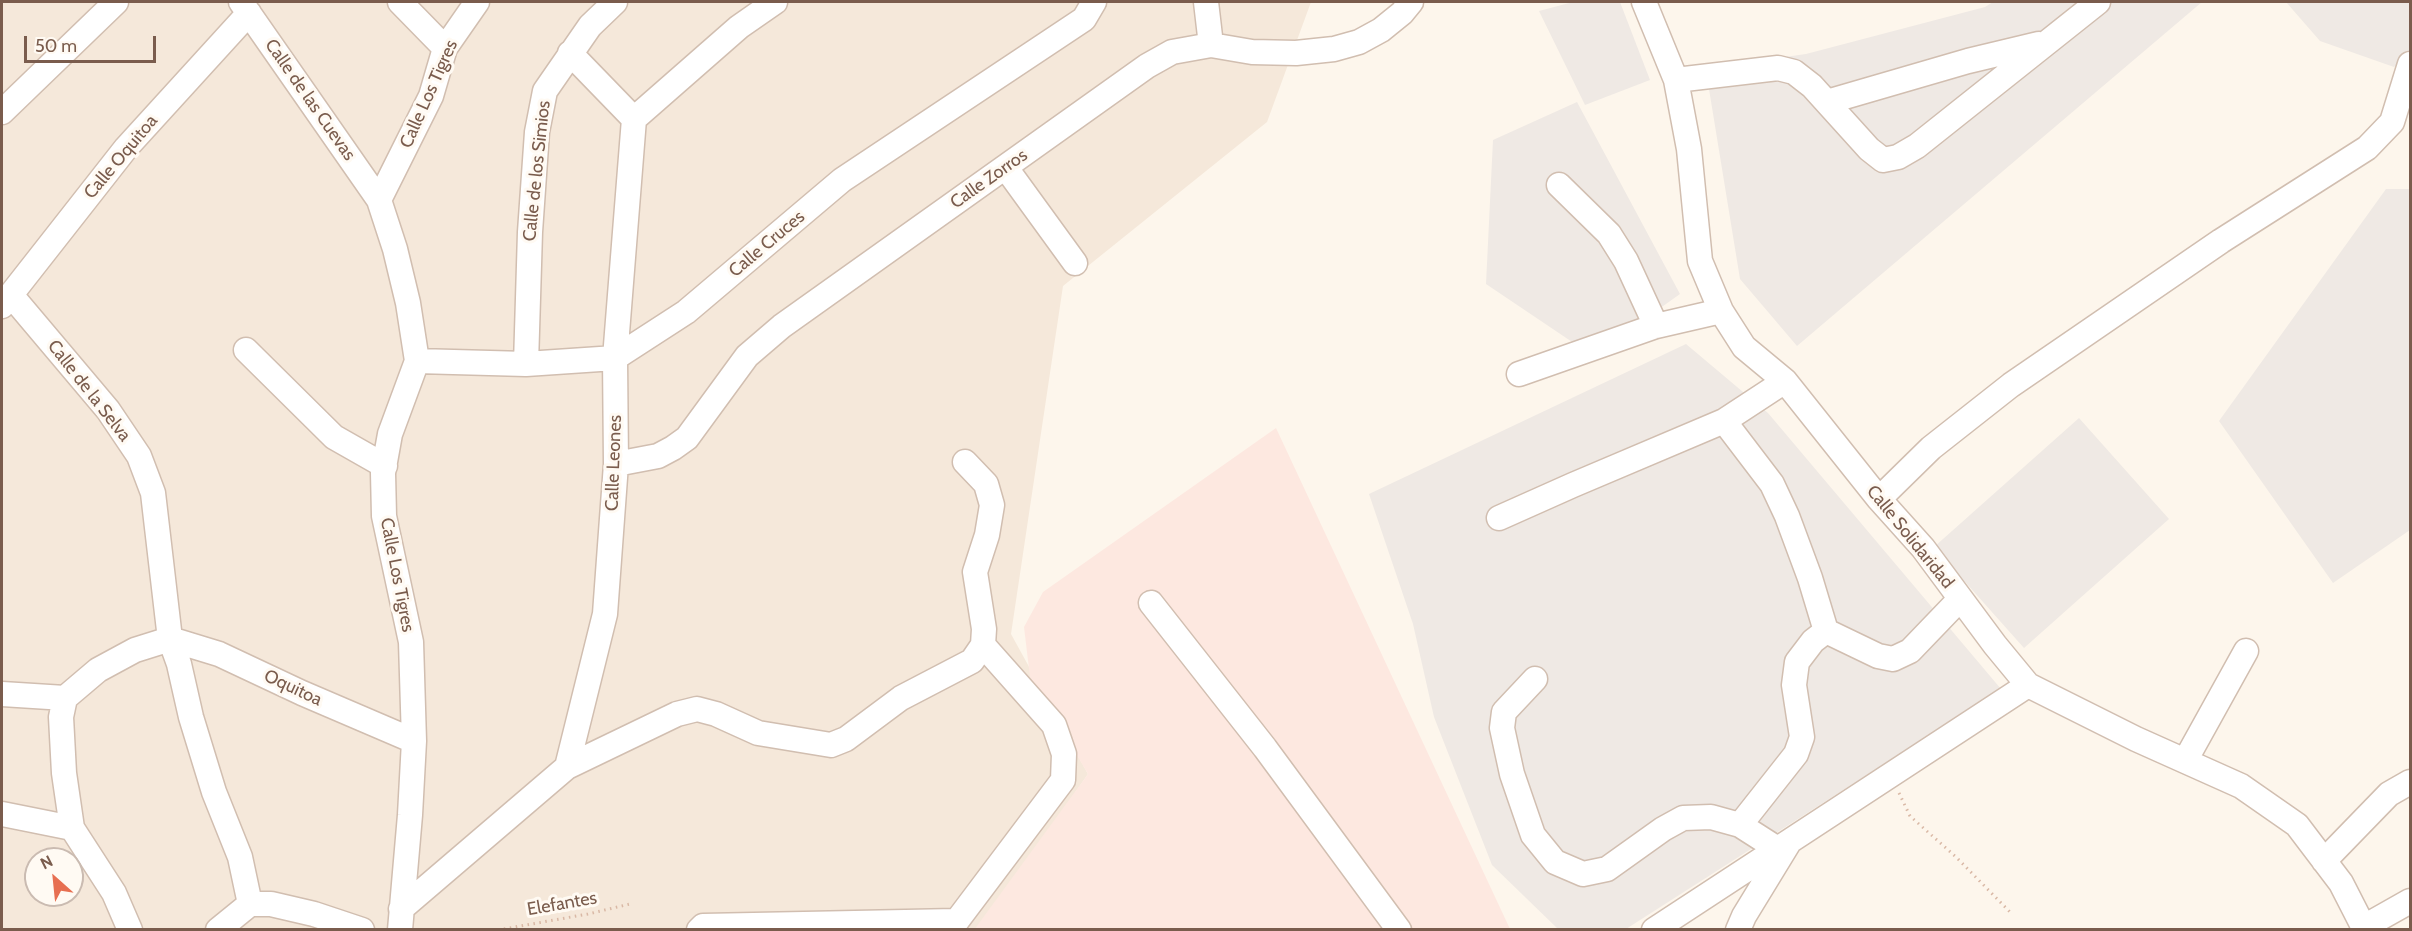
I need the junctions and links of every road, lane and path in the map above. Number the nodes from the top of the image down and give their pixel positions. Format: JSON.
{"nodes":[{"id":1,"x":116,"y":2,"type":"edge"},
{"id":2,"x":400,"y":2,"type":"edge"},
{"id":3,"x":477,"y":2,"type":"edge"},
{"id":4,"x":615,"y":2,"type":"edge"},
{"id":5,"x":775,"y":2,"type":"edge"},
{"id":6,"x":1206,"y":2,"type":"edge"},
{"id":7,"x":1411,"y":2,"type":"edge"},
{"id":8,"x":1644,"y":2,"type":"edge"},
{"id":9,"x":2098,"y":2,"type":"edge"},
{"id":10,"x":245,"y":7,"type":"edge"},
{"id":11,"x":1085,"y":7,"type":"edge"},
{"id":12,"x":2046,"y":43,"type":"junction"},
{"id":13,"x":1211,"y":45,"type":"junction"},
{"id":14,"x":445,"y":48,"type":"junction"},
{"id":15,"x":570,"y":53,"type":"junction"},
{"id":16,"x":2410,"y":64,"type":"edge"},
{"id":17,"x":1676,"y":80,"type":"junction"},
{"id":18,"x":1827,"y":102,"type":"junction"},
{"id":19,"x":2,"y":112,"type":"edge"},
{"id":20,"x":634,"y":119,"type":"junction"},
{"id":21,"x":1006,"y":168,"type":"junction"},
{"id":22,"x":1559,"y":185,"type":"dead end"},
{"id":23,"x":378,"y":200,"type":"junction"},
{"id":24,"x":1075,"y":263,"type":"dead end"},
{"id":25,"x":6,"y":301,"type":"edge"},
{"id":26,"x":1721,"y":311,"type":"junction"},
{"id":27,"x":1656,"y":326,"type":"junction"},
{"id":28,"x":246,"y":350,"type":"dead end"},
{"id":29,"x":615,"y":358,"type":"junction"},
{"id":30,"x":417,"y":361,"type":"junction"},
{"id":31,"x":526,"y":364,"type":"junction"},
{"id":32,"x":1520,"y":374,"type":"dead end"},
{"id":33,"x":1785,"y":381,"type":"junction"},
{"id":34,"x":1724,"y":421,"type":"junction"},
{"id":35,"x":965,"y":462,"type":"dead end"},
{"id":36,"x":616,"y":464,"type":"junction"},
{"id":37,"x":385,"y":466,"type":"junction"},
{"id":38,"x":1879,"y":499,"type":"junction"},
{"id":39,"x":1500,"y":518,"type":"dead end"},
{"id":40,"x":1960,"y":599,"type":"junction"},
{"id":41,"x":1151,"y":603,"type":"dead end"},
{"id":42,"x":1826,"y":631,"type":"junction"},
{"id":43,"x":170,"y":639,"type":"junction"},
{"id":44,"x":983,"y":645,"type":"junction"},
{"id":45,"x":2246,"y":651,"type":"dead end"},
{"id":46,"x":1535,"y":679,"type":"dead end"},
{"id":47,"x":2028,"y":686,"type":"junction"},
{"id":48,"x":2,"y":694,"type":"edge"},
{"id":49,"x":65,"y":698,"type":"junction"},
{"id":50,"x":414,"y":741,"type":"junction"},
{"id":51,"x":2185,"y":761,"type":"junction"},
{"id":52,"x":567,"y":767,"type":"junction"},
{"id":53,"x":1890,"y":775,"type":"junction"},
{"id":54,"x":2410,"y":782,"type":"edge"},
{"id":55,"x":2,"y":814,"type":"edge"},
{"id":56,"x":1740,"y":825,"type":"junction"},
{"id":57,"x":72,"y":828,"type":"junction"},
{"id":58,"x":1783,"y":844,"type":"junction"},
{"id":59,"x":2324,"y":861,"type":"junction"},
{"id":60,"x":2410,"y":901,"type":"edge"},
{"id":61,"x":250,"y":904,"type":"junction"},
{"id":62,"x":630,"y":904,"type":"dead end"},
{"id":63,"x":2010,"y":912,"type":"dead end"},
{"id":64,"x":400,"y":920,"type":"edge"},
{"id":65,"x":953,"y":925,"type":"edge"},
{"id":66,"x":2364,"y":928,"type":"edge"},
{"id":67,"x":130,"y":930,"type":"edge"},
{"id":68,"x":218,"y":930,"type":"edge"},
{"id":69,"x":362,"y":930,"type":"edge"},
{"id":70,"x":498,"y":930,"type":"edge"},
{"id":71,"x":699,"y":930,"type":"edge"},
{"id":72,"x":1399,"y":930,"type":"edge"},
{"id":73,"x":1654,"y":930,"type":"edge"},
{"id":74,"x":1738,"y":930,"type":"edge"}],
"edges":[{"from":1,"to":19,"type":"street"},
{"from":2,"to":14,"type":"street"},
{"from":3,"to":14,"type":"street","name":"Calle Los Tigres"},
{"from":4,"to":15,"type":"street","name":"Calle de los Simios"},
{"from":5,"to":20,"type":"street"},
{"from":6,"to":13,"type":"street"},
{"from":7,"to":13,"type":"street","name":"Calle Zorros"},
{"from":8,"to":17,"type":"street","name":"Calle Solidaridad"},
{"from":9,"to":12,"type":"street"},
{"from":10,"to":23,"type":"street","name":"Calle de las Cuevas"},
{"from":10,"to":25,"type":"street","name":"Calle Oquitoa"},
{"from":11,"to":29,"type":"street","name":"Calle Cruces"},
{"from":12,"to":18,"type":"street"},
{"from":12,"to":18,"type":"street"},
{"from":13,"to":21,"type":"street","name":"Calle Zorros"},
{"from":14,"to":23,"type":"street","name":"Calle Los Tigres"},
{"from":15,"to":20,"type":"street"},
{"from":15,"to":31,"type":"street","name":"Calle de los Simios"},
{"from":16,"to":38,"type":"street"},
{"from":17,"to":18,"type":"street"},
{"from":17,"to":26,"type":"street","name":"Calle Solidaridad"},
{"from":20,"to":29,"type":"street","name":"Calle Leones"},
{"from":21,"to":24,"type":"street"},
{"from":21,"to":36,"type":"street","name":"Calle Zorros"},
{"from":22,"to":27,"type":"street"},
{"from":23,"to":30,"type":"street","name":"Calle Los Tigres"},
{"from":25,"to":43,"type":"street","name":"Calle de la Selva"},
{"from":26,"to":27,"type":"street"},
{"from":26,"to":33,"type":"street","name":"Calle Solidaridad"},
{"from":27,"to":32,"type":"street"},
{"from":28,"to":37,"type":"street"},
{"from":29,"to":31,"type":"street","name":"Calle Cruces"},
{"from":29,"to":36,"type":"street","name":"Calle Leones"},
{"from":30,"to":31,"type":"street","name":"Calle Cruces"},
{"from":30,"to":37,"type":"street","name":"Calle Los Tigres"},
{"from":33,"to":34,"type":"street"},
{"from":33,"to":38,"type":"street","name":"Calle Solidaridad"},
{"from":34,"to":39,"type":"street"},
{"from":34,"to":42,"type":"street"},
{"from":35,"to":44,"type":"street"},
{"from":36,"to":52,"type":"street","name":"Calle Leones"},
{"from":37,"to":50,"type":"street","name":"Calle Los Tigres"},
{"from":38,"to":40,"type":"street","name":"Calle Solidaridad"},
{"from":40,"to":42,"type":"street"},
{"from":40,"to":47,"type":"street","name":"Calle Solidaridad"},
{"from":41,"to":72,"type":"street"},
{"from":42,"to":56,"type":"street"},
{"from":43,"to":49,"type":"street"},
{"from":43,"to":50,"type":"street","name":"Oquitoa"},
{"from":43,"to":61,"type":"street","name":"Calle de la Selva"},
{"from":44,"to":52,"type":"street"},
{"from":44,"to":65,"type":"street"},
{"from":45,"to":51,"type":"street"},
{"from":46,"to":56,"type":"street"},
{"from":47,"to":51,"type":"street","name":"Calle Solidaridad"},
{"from":47,"to":53,"type":"street"},
{"from":48,"to":49,"type":"street"},
{"from":49,"to":57,"type":"street"},
{"from":50,"to":64,"type":"street","name":"Calle Los Tigres"},
{"from":51,"to":59,"type":"street","name":"Calle Solidaridad"},
{"from":52,"to":64,"type":"street"},
{"from":53,"to":58,"type":"street"},
{"from":53,"to":63,"type":"path"},
{"from":54,"to":59,"type":"street"},
{"from":55,"to":57,"type":"street"},
{"from":56,"to":58,"type":"street"},
{"from":57,"to":67,"type":"street"},
{"from":58,"to":73,"type":"street"},
{"from":58,"to":74,"type":"street"},
{"from":59,"to":66,"type":"street","name":"Calle Solidaridad"},
{"from":60,"to":66,"type":"street"},
{"from":61,"to":68,"type":"street"},
{"from":61,"to":69,"type":"street"},
{"from":62,"to":70,"type":"path","name":"Elefantes"},
{"from":65,"to":71,"type":"street"}]}
